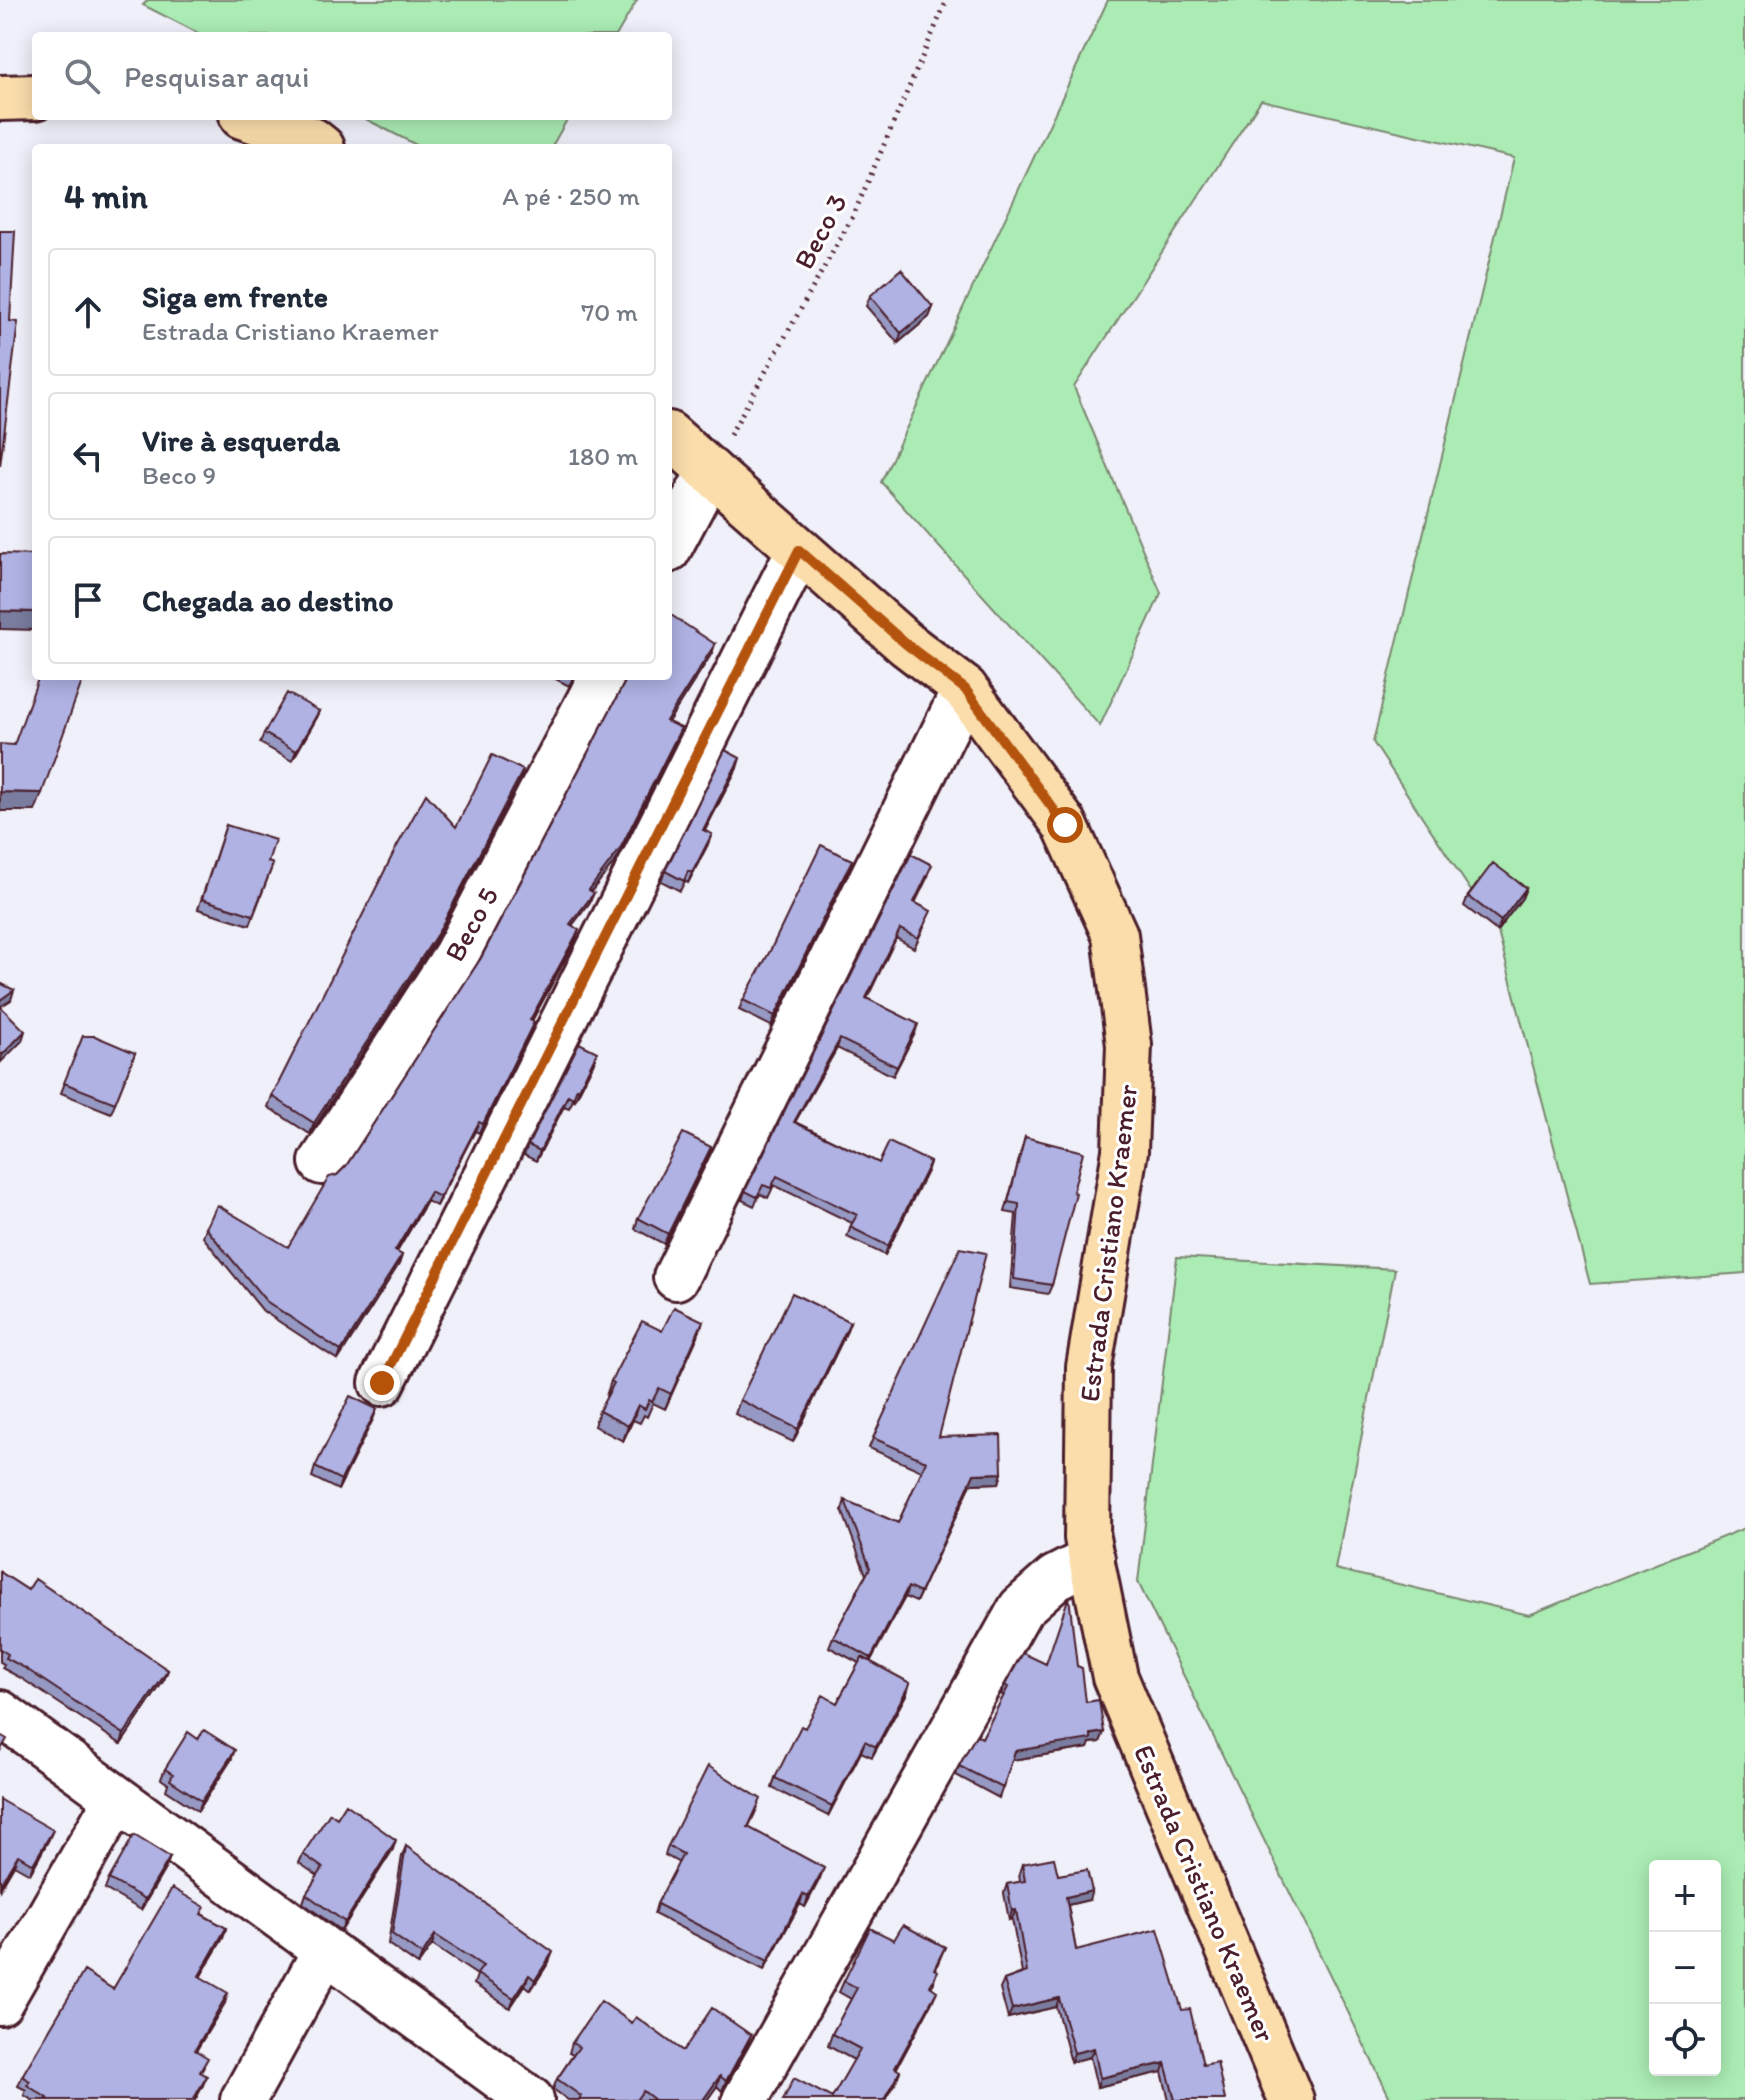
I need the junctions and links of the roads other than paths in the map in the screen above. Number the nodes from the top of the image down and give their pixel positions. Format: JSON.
{"nodes":[{"id":1,"x":32,"y":97,"type":"edge"},
{"id":2,"x":0,"y":98,"type":"edge"},
{"id":3,"x":254,"y":120,"type":"edge"},
{"id":4,"x":317,"y":144,"type":"edge"},
{"id":5,"x":672,"y":438,"type":"edge"},
{"id":6,"x":710,"y":471,"type":"junction"},
{"id":7,"x":672,"y":542,"type":"edge"},
{"id":8,"x":799,"y":550,"type":"junction"},
{"id":9,"x":600,"y":680,"type":"edge"},
{"id":10,"x":965,"y":689,"type":"junction"},
{"id":11,"x":322,"y":1162,"type":"dead end"},
{"id":12,"x":676,"y":1277,"type":"dead end"},
{"id":13,"x":382,"y":1383,"type":"dead end"},
{"id":14,"x":1092,"y":1559,"type":"junction"},
{"id":15,"x":0,"y":1713,"type":"edge"},
{"id":16,"x":116,"y":1800,"type":"junction"},
{"id":17,"x":325,"y":1951,"type":"junction"},
{"id":18,"x":0,"y":2002,"type":"edge"},
{"id":19,"x":243,"y":2100,"type":"edge"},
{"id":20,"x":531,"y":2100,"type":"edge"},
{"id":21,"x":745,"y":2100,"type":"edge"},
{"id":22,"x":1291,"y":2100,"type":"edge"}],
"edges":[{"from":1,"to":2,"type":"main road"},
{"from":3,"to":4,"type":"main road"},
{"from":5,"to":6,"type":"main road","name":"Estrada Cristiano Kraemer"},
{"from":6,"to":7,"type":"street"},
{"from":6,"to":8,"type":"main road","name":"Estrada Cristiano Kraemer"},
{"from":8,"to":10,"type":"main road","name":"Estrada Cristiano Kraemer"},
{"from":8,"to":13,"type":"street"},
{"from":9,"to":11,"type":"street","name":"Beco 5"},
{"from":10,"to":12,"type":"street"},
{"from":10,"to":14,"type":"main road","name":"Estrada Cristiano Kraemer"},
{"from":14,"to":21,"type":"street"},
{"from":14,"to":22,"type":"main road","name":"Estrada Cristiano Kraemer"},
{"from":15,"to":16,"type":"street"},
{"from":16,"to":17,"type":"street"},
{"from":16,"to":18,"type":"street"},
{"from":17,"to":19,"type":"street"},
{"from":17,"to":20,"type":"street"}]}
